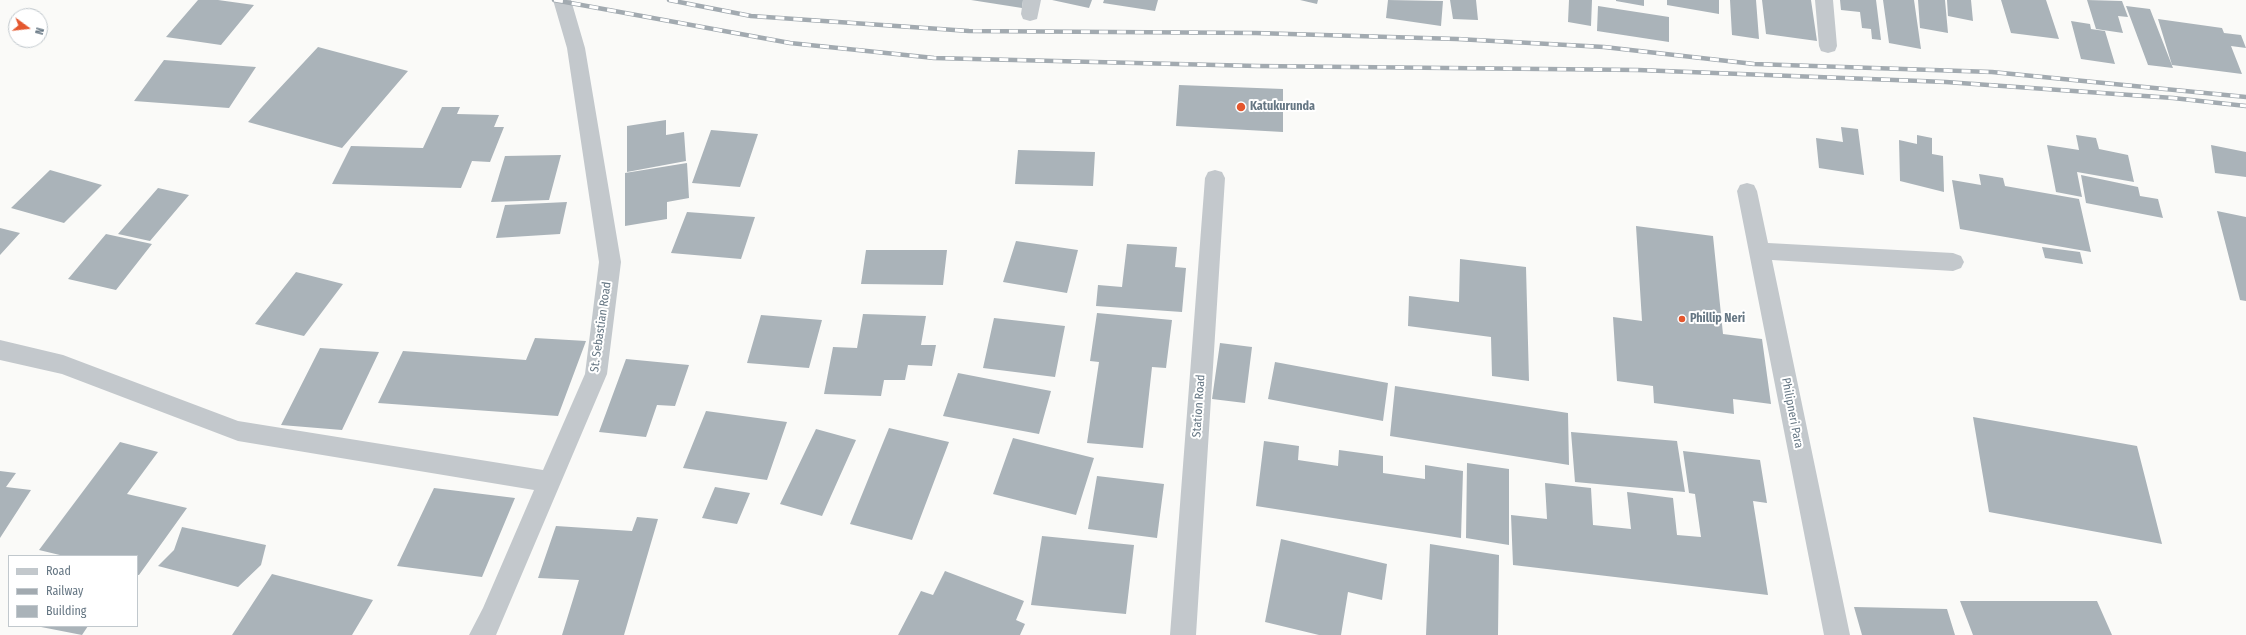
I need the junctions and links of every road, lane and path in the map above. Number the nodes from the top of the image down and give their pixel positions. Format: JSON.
{"nodes":[{"id":1,"x":562,"y":0,"type":"edge"},
{"id":2,"x":1824,"y":0,"type":"edge"},
{"id":3,"x":1828,"y":46,"type":"dead end"},
{"id":4,"x":1215,"y":178,"type":"dead end"},
{"id":5,"x":1747,"y":192,"type":"dead end"},
{"id":6,"x":1759,"y":251,"type":"junction"},
{"id":7,"x":1953,"y":262,"type":"dead end"},
{"id":8,"x":0,"y":350,"type":"edge"},
{"id":9,"x":549,"y":482,"type":"junction"},
{"id":10,"x":482,"y":635,"type":"edge"},
{"id":11,"x":1182,"y":635,"type":"edge"},
{"id":12,"x":1837,"y":635,"type":"edge"}],
"edges":[{"from":1,"to":9,"type":"street","name":"St. Sebastian Road"},
{"from":2,"to":3,"type":"street"},
{"from":4,"to":11,"type":"street","name":"Station Road"},
{"from":5,"to":6,"type":"street","name":"Philipneri Para"},
{"from":6,"to":7,"type":"street"},
{"from":6,"to":12,"type":"street","name":"Philipneri Para"},
{"from":8,"to":9,"type":"street"},
{"from":9,"to":10,"type":"street","name":"St. Sebastian Road"}]}
